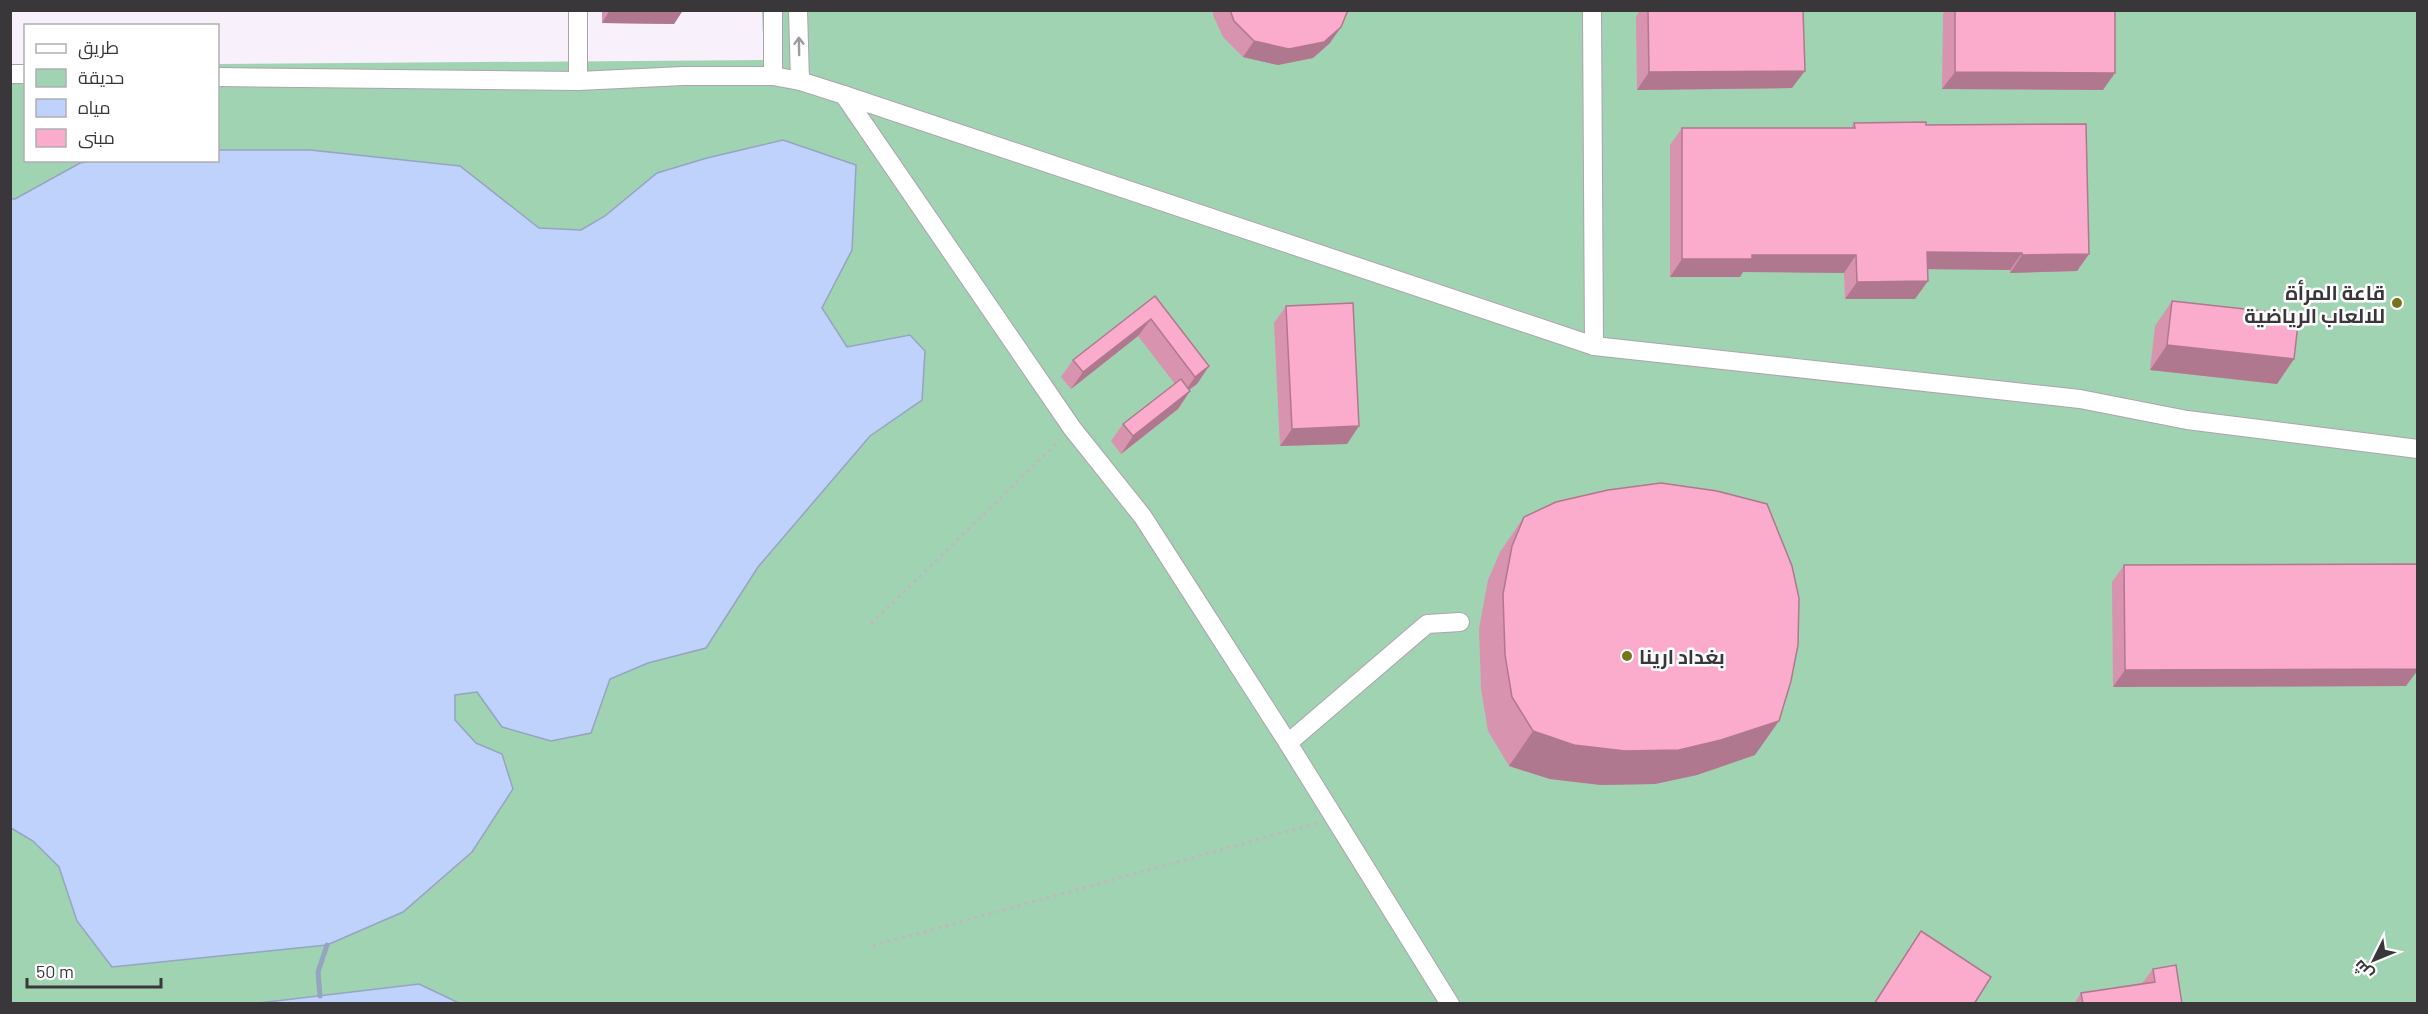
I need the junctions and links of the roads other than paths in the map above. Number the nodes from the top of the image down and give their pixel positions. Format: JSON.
{"nodes":[{"id":1,"x":578,"y":10,"type":"edge"},
{"id":2,"x":773,"y":10,"type":"edge"},
{"id":3,"x":798,"y":10,"type":"edge"},
{"id":4,"x":1592,"y":10,"type":"edge"},
{"id":5,"x":773,"y":76,"type":"junction"},
{"id":6,"x":219,"y":77,"type":"edge"},
{"id":7,"x":578,"y":81,"type":"junction"},
{"id":8,"x":800,"y":81,"type":"junction"},
{"id":9,"x":844,"y":96,"type":"junction"},
{"id":10,"x":1594,"y":346,"type":"junction"},
{"id":11,"x":2418,"y":449,"type":"edge"},
{"id":12,"x":1460,"y":622,"type":"dead end"},
{"id":13,"x":1288,"y":743,"type":"junction"},
{"id":14,"x":1450,"y":1004,"type":"edge"}],
"edges":[{"from":1,"to":7,"type":"street"},
{"from":2,"to":5,"type":"street"},
{"from":8,"to":3,"type":"street","one_way":true},
{"from":4,"to":10,"type":"street"},
{"from":5,"to":7,"type":"street"},
{"from":5,"to":8,"type":"street"},
{"from":6,"to":7,"type":"street"},
{"from":8,"to":9,"type":"street"},
{"from":9,"to":10,"type":"street"},
{"from":9,"to":13,"type":"street"},
{"from":10,"to":11,"type":"street"},
{"from":12,"to":13,"type":"street"},
{"from":13,"to":14,"type":"street"}]}
